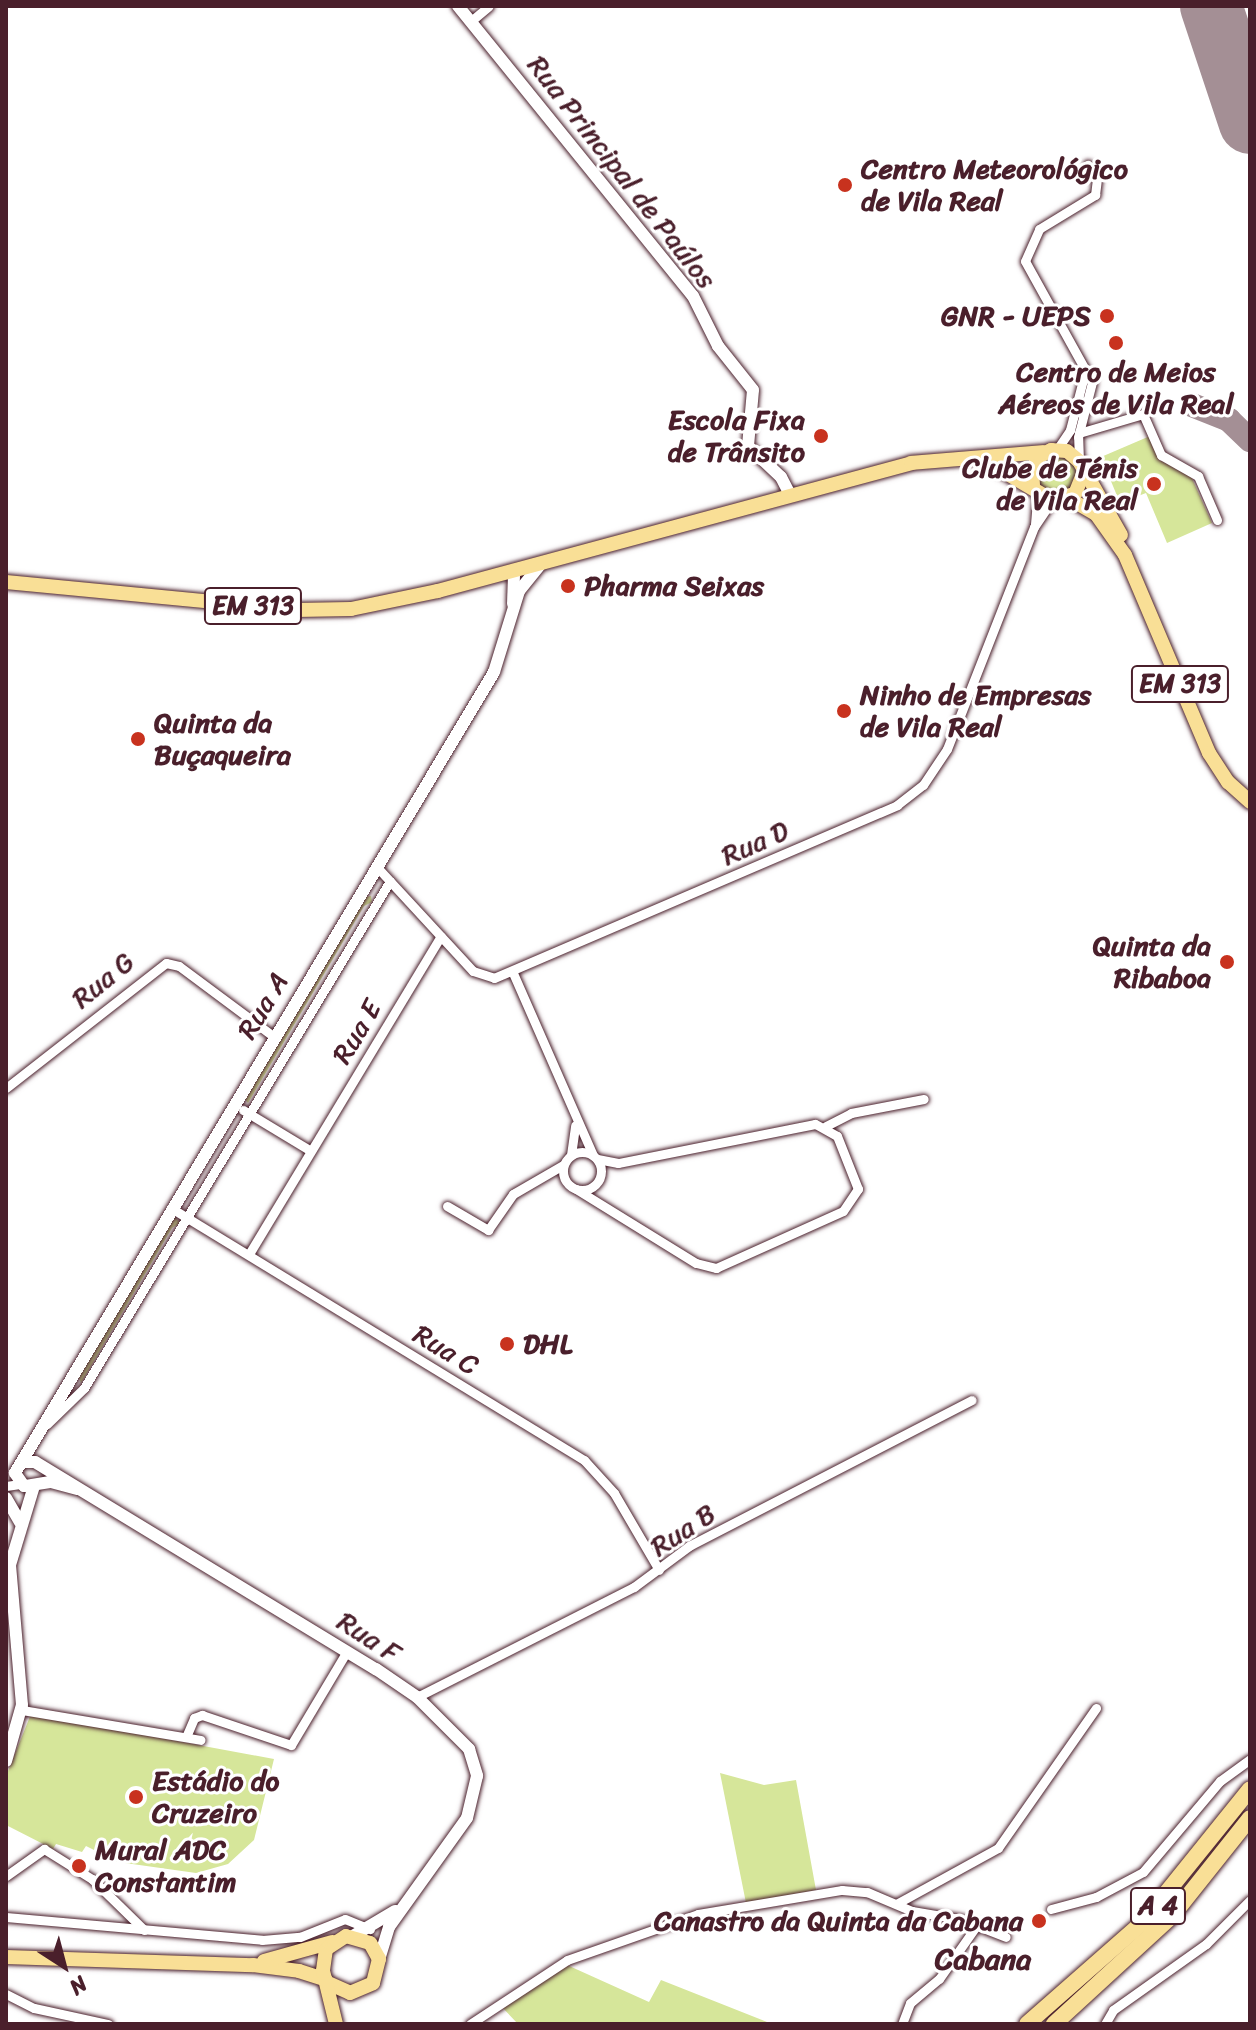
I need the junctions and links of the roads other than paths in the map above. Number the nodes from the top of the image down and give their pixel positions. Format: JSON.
{"nodes":[{"id":1,"x":458,"y":6,"type":"edge"},
{"id":2,"x":489,"y":6,"type":"edge"},
{"id":3,"x":471,"y":21,"type":"junction"},
{"id":4,"x":1088,"y":165,"type":"dead end"},
{"id":5,"x":1085,"y":369,"type":"junction"},
{"id":6,"x":1079,"y":433,"type":"junction"},
{"id":7,"x":1051,"y":450,"type":"junction"},
{"id":8,"x":983,"y":459,"type":"junction"},
{"id":9,"x":1081,"y":468,"type":"junction"},
{"id":10,"x":1036,"y":489,"type":"junction"},
{"id":11,"x":790,"y":495,"type":"junction"},
{"id":12,"x":1068,"y":498,"type":"junction"},
{"id":13,"x":1052,"y":500,"type":"junction"},
{"id":14,"x":1217,"y":520,"type":"dead end"},
{"id":15,"x":1034,"y":527,"type":"junction"},
{"id":16,"x":1125,"y":555,"type":"junction"},
{"id":17,"x":545,"y":562,"type":"junction"},
{"id":18,"x":514,"y":570,"type":"junction"},
{"id":19,"x":496,"y":575,"type":"junction"},
{"id":20,"x":6,"y":582,"type":"edge"},
{"id":21,"x":515,"y":593,"type":"junction"},
{"id":22,"x":1250,"y":802,"type":"edge"},
{"id":23,"x":376,"y":866,"type":"junction"},
{"id":24,"x":390,"y":881,"type":"junction"},
{"id":25,"x":441,"y":936,"type":"junction"},
{"id":26,"x":513,"y":973,"type":"junction"},
{"id":27,"x":273,"y":1036,"type":"junction"},
{"id":28,"x":6,"y":1088,"type":"edge"},
{"id":29,"x":924,"y":1099,"type":"dead end"},
{"id":30,"x":233,"y":1104,"type":"junction"},
{"id":31,"x":248,"y":1113,"type":"junction"},
{"id":32,"x":574,"y":1122,"type":"junction"},
{"id":33,"x":826,"y":1126,"type":"junction"},
{"id":34,"x":311,"y":1151,"type":"junction"},
{"id":35,"x":571,"y":1155,"type":"junction"},
{"id":36,"x":595,"y":1157,"type":"junction"},
{"id":37,"x":618,"y":1163,"type":"junction"},
{"id":38,"x":563,"y":1165,"type":"junction"},
{"id":39,"x":544,"y":1179,"type":"junction"},
{"id":40,"x":598,"y":1179,"type":"junction"},
{"id":41,"x":566,"y":1183,"type":"junction"},
{"id":42,"x":576,"y":1189,"type":"junction"},
{"id":43,"x":599,"y":1204,"type":"junction"},
{"id":44,"x":447,"y":1206,"type":"dead end"},
{"id":45,"x":171,"y":1208,"type":"junction"},
{"id":46,"x":186,"y":1217,"type":"junction"},
{"id":47,"x":249,"y":1254,"type":"junction"},
{"id":48,"x":972,"y":1400,"type":"dead end"},
{"id":49,"x":47,"y":1424,"type":"junction"},
{"id":50,"x":19,"y":1465,"type":"junction"},
{"id":51,"x":39,"y":1466,"type":"junction"},
{"id":52,"x":6,"y":1483,"type":"edge"},
{"id":53,"x":28,"y":1485,"type":"junction"},
{"id":54,"x":77,"y":1489,"type":"junction"},
{"id":55,"x":6,"y":1498,"type":"edge"},
{"id":56,"x":20,"y":1522,"type":"junction"},
{"id":57,"x":659,"y":1570,"type":"junction"},
{"id":58,"x":347,"y":1651,"type":"junction"},
{"id":59,"x":417,"y":1697,"type":"junction"},
{"id":60,"x":1096,"y":1708,"type":"dead end"},
{"id":61,"x":22,"y":1710,"type":"junction"},
{"id":62,"x":186,"y":1737,"type":"junction"},
{"id":63,"x":201,"y":1740,"type":"dead end"},
{"id":64,"x":1250,"y":1759,"type":"edge"},
{"id":65,"x":6,"y":1761,"type":"edge"},
{"id":66,"x":1249,"y":1790,"type":"edge"},
{"id":67,"x":1250,"y":1818,"type":"edge"},
{"id":68,"x":6,"y":1876,"type":"edge"},
{"id":69,"x":1250,"y":1900,"type":"edge"},
{"id":70,"x":894,"y":1901,"type":"junction"},
{"id":71,"x":404,"y":1904,"type":"junction"},
{"id":72,"x":1051,"y":1909,"type":"dead end"},
{"id":73,"x":6,"y":1917,"type":"edge"},
{"id":74,"x":977,"y":1925,"type":"junction"},
{"id":75,"x":370,"y":1929,"type":"junction"},
{"id":76,"x":144,"y":1930,"type":"junction"},
{"id":77,"x":353,"y":1936,"type":"junction"},
{"id":78,"x":1006,"y":1937,"type":"dead end"},
{"id":79,"x":332,"y":1942,"type":"junction"},
{"id":80,"x":6,"y":1957,"type":"edge"},
{"id":81,"x":379,"y":1959,"type":"junction"},
{"id":82,"x":240,"y":1965,"type":"junction"},
{"id":83,"x":327,"y":1982,"type":"junction"},
{"id":84,"x":359,"y":1992,"type":"junction"},
{"id":85,"x":6,"y":1994,"type":"edge"},
{"id":86,"x":1055,"y":2016,"type":"edge"},
{"id":87,"x":108,"y":2024,"type":"edge"},
{"id":88,"x":337,"y":2024,"type":"edge"},
{"id":89,"x":470,"y":2024,"type":"edge"},
{"id":90,"x":902,"y":2024,"type":"edge"},
{"id":91,"x":1027,"y":2024,"type":"edge"},
{"id":92,"x":1105,"y":2024,"type":"edge"}],
"edges":[{"from":1,"to":3,"type":"street","name":"Rua Principal de Paúlos"},
{"from":2,"to":3,"type":"street"},
{"from":3,"to":11,"type":"street","name":"Rua Principal de Paúlos"},
{"from":4,"to":5,"type":"street"},
{"from":5,"to":6,"type":"street"},
{"from":5,"to":7,"type":"street"},
{"from":6,"to":9,"type":"street"},
{"from":6,"to":14,"type":"street"},
{"from":7,"to":8,"type":"main road","number":"EM 313"},
{"from":7,"to":9,"type":"main road","number":"EM 313"},
{"from":7,"to":10,"type":"main road"},
{"from":8,"to":10,"type":"main road"},
{"from":8,"to":11,"type":"main road","number":"EM 313"},
{"from":9,"to":12,"type":"main road"},
{"from":9,"to":16,"type":"main road","number":"EM 313"},
{"from":10,"to":13,"type":"main road"},
{"from":10,"to":15,"type":"street"},
{"from":11,"to":17,"type":"main road","number":"EM 313"},
{"from":12,"to":13,"type":"main road"},
{"from":12,"to":16,"type":"main road","number":"EM 313"},
{"from":13,"to":15,"type":"street"},
{"from":15,"to":26,"type":"street","name":"Rua D"},
{"from":16,"to":22,"type":"main road","number":"EM 313"},
{"from":17,"to":18,"type":"main road","number":"EM 313"},
{"from":17,"to":21,"type":"street"},
{"from":18,"to":19,"type":"main road","number":"EM 313"},
{"from":18,"to":21,"type":"street"},
{"from":19,"to":20,"type":"main road","number":"EM 313"},
{"from":19,"to":21,"type":"street"},
{"from":21,"to":23,"type":"street","name":"Rua A"},
{"from":23,"to":24,"type":"street","name":"Rua D"},
{"from":23,"to":27,"type":"street","name":"Rua A"},
{"from":24,"to":25,"type":"street","name":"Rua D"},
{"from":24,"to":31,"type":"street"},
{"from":25,"to":26,"type":"street","name":"Rua D"},
{"from":25,"to":34,"type":"street","name":"Rua E"},
{"from":26,"to":32,"type":"street"},
{"from":27,"to":28,"type":"street","name":"Rua G"},
{"from":27,"to":30,"type":"street","name":"Rua A"},
{"from":29,"to":33,"type":"street"},
{"from":30,"to":31,"type":"street"},
{"from":30,"to":45,"type":"street","name":"Rua A"},
{"from":31,"to":34,"type":"street"},
{"from":31,"to":46,"type":"street"},
{"from":32,"to":35,"type":"street"},
{"from":32,"to":36,"type":"street"},
{"from":33,"to":37,"type":"street"},
{"from":33,"to":43,"type":"street"},
{"from":34,"to":47,"type":"street","name":"Rua E"},
{"from":35,"to":36,"type":"street"},
{"from":35,"to":38,"type":"street"},
{"from":36,"to":37,"type":"street"},
{"from":36,"to":40,"type":"street"},
{"from":37,"to":40,"type":"street"},
{"from":38,"to":39,"type":"street"},
{"from":38,"to":41,"type":"street"},
{"from":39,"to":41,"type":"street"},
{"from":39,"to":44,"type":"street"},
{"from":40,"to":42,"type":"street"},
{"from":40,"to":43,"type":"street"},
{"from":41,"to":42,"type":"street"},
{"from":42,"to":43,"type":"street"},
{"from":45,"to":46,"type":"street","name":"Rua C"},
{"from":45,"to":49,"type":"street","name":"Rua A"},
{"from":46,"to":47,"type":"street","name":"Rua C"},
{"from":46,"to":49,"type":"street"},
{"from":47,"to":57,"type":"street","name":"Rua C"},
{"from":48,"to":57,"type":"street","name":"Rua B"},
{"from":49,"to":50,"type":"street"},
{"from":49,"to":51,"type":"street"},
{"from":50,"to":51,"type":"street"},
{"from":50,"to":52,"type":"street"},
{"from":50,"to":53,"type":"street"},
{"from":51,"to":53,"type":"street"},
{"from":51,"to":54,"type":"street","name":"Rua F"},
{"from":52,"to":53,"type":"street"},
{"from":53,"to":54,"type":"street"},
{"from":53,"to":56,"type":"street"},
{"from":54,"to":58,"type":"street","name":"Rua F"},
{"from":55,"to":56,"type":"street"},
{"from":56,"to":61,"type":"street"},
{"from":57,"to":59,"type":"street","name":"Rua B"},
{"from":58,"to":59,"type":"street","name":"Rua F"},
{"from":58,"to":62,"type":"street"},
{"from":59,"to":71,"type":"street","name":"Rua F"},
{"from":60,"to":70,"type":"street"},
{"from":61,"to":62,"type":"street"},
{"from":61,"to":65,"type":"street"},
{"from":62,"to":63,"type":"street"},
{"from":64,"to":72,"type":"street"},
{"from":66,"to":86,"type":"highway","number":"A 4"},
{"from":67,"to":86,"type":"highway","number":"A 4"},
{"from":68,"to":76,"type":"street"},
{"from":69,"to":92,"type":"street"},
{"from":70,"to":74,"type":"street"},
{"from":70,"to":89,"type":"street"},
{"from":71,"to":75,"type":"street"},
{"from":71,"to":81,"type":"street"},
{"from":73,"to":76,"type":"street"},
{"from":74,"to":78,"type":"street"},
{"from":74,"to":90,"type":"street"},
{"from":75,"to":76,"type":"street"},
{"from":75,"to":77,"type":"street"},
{"from":77,"to":79,"type":"main road"},
{"from":77,"to":81,"type":"main road"},
{"from":79,"to":82,"type":"main road"},
{"from":79,"to":83,"type":"main road"},
{"from":80,"to":82,"type":"main road"},
{"from":81,"to":84,"type":"main road"},
{"from":82,"to":83,"type":"main road"},
{"from":83,"to":84,"type":"main road"},
{"from":83,"to":88,"type":"main road"},
{"from":84,"to":88,"type":"main road"},
{"from":85,"to":87,"type":"street"},
{"from":86,"to":91,"type":"highway","number":"A 4"}]}
